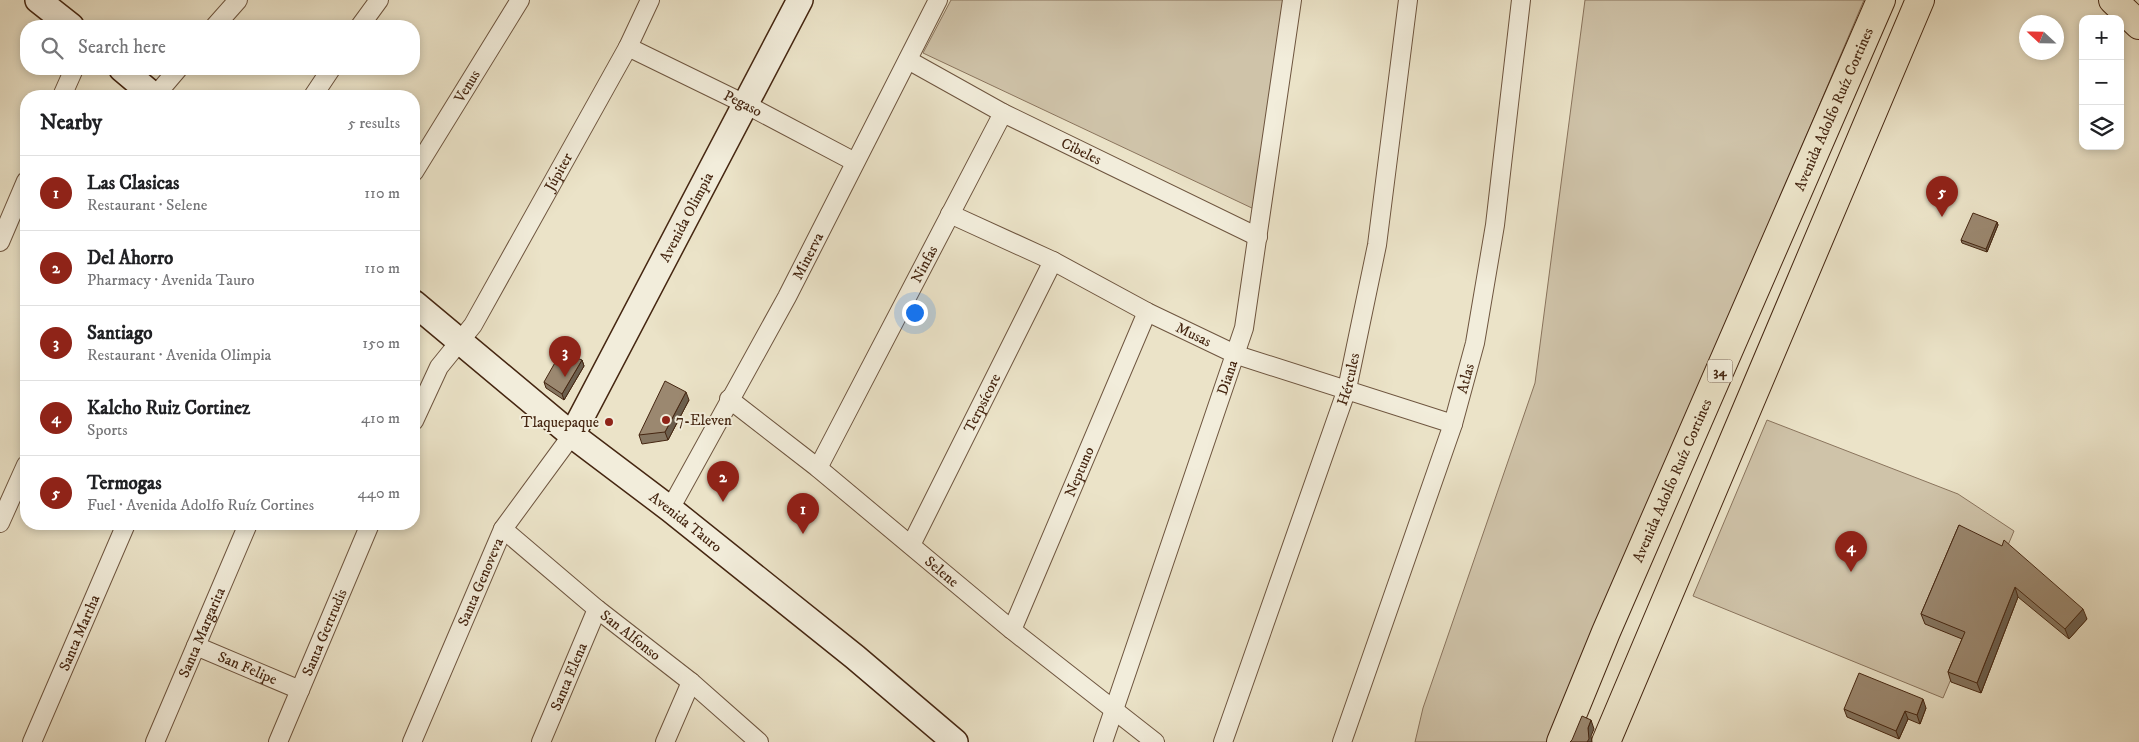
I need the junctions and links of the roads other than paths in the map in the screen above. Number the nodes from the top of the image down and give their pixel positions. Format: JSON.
{"nodes":[{"id":1,"x":238,"y":0,"type":"edge"},
{"id":2,"x":378,"y":0,"type":"edge"},
{"id":3,"x":520,"y":0,"type":"edge"},
{"id":4,"x":650,"y":0,"type":"edge"},
{"id":5,"x":800,"y":0,"type":"edge"},
{"id":6,"x":938,"y":0,"type":"edge"},
{"id":7,"x":1292,"y":0,"type":"edge"},
{"id":8,"x":1408,"y":0,"type":"edge"},
{"id":9,"x":1521,"y":0,"type":"edge"},
{"id":10,"x":1881,"y":0,"type":"edge"},
{"id":11,"x":1920,"y":0,"type":"edge"},
{"id":12,"x":2113,"y":0,"type":"edge"},
{"id":13,"x":49,"y":3,"type":"edge"},
{"id":14,"x":65,"y":20,"type":"edge"},
{"id":15,"x":220,"y":20,"type":"edge"},
{"id":16,"x":364,"y":20,"type":"edge"},
{"id":17,"x":2139,"y":24,"type":"edge"},
{"id":18,"x":628,"y":47,"type":"junction"},
{"id":19,"x":908,"y":60,"type":"junction"},
{"id":20,"x":71,"y":75,"type":"edge"},
{"id":21,"x":129,"y":75,"type":"edge"},
{"id":22,"x":173,"y":75,"type":"edge"},
{"id":23,"x":327,"y":75,"type":"edge"},
{"id":24,"x":65,"y":90,"type":"edge"},
{"id":25,"x":147,"y":90,"type":"edge"},
{"id":26,"x":159,"y":90,"type":"edge"},
{"id":27,"x":317,"y":90,"type":"edge"},
{"id":28,"x":747,"y":105,"type":"junction"},
{"id":29,"x":1003,"y":113,"type":"junction"},
{"id":30,"x":420,"y":162,"type":"edge"},
{"id":31,"x":855,"y":162,"type":"junction"},
{"id":32,"x":20,"y":194,"type":"edge"},
{"id":33,"x":950,"y":214,"type":"junction"},
{"id":34,"x":1258,"y":237,"type":"junction"},
{"id":35,"x":0,"y":242,"type":"edge"},
{"id":36,"x":1053,"y":261,"type":"junction"},
{"id":37,"x":420,"y":308,"type":"edge"},
{"id":38,"x":1147,"y":312,"type":"junction"},
{"id":39,"x":459,"y":339,"type":"junction"},
{"id":40,"x":1237,"y":355,"type":"junction"},
{"id":41,"x":1347,"y":389,"type":"junction"},
{"id":42,"x":729,"y":399,"type":"junction"},
{"id":43,"x":420,"y":408,"type":"edge"},
{"id":44,"x":1453,"y":424,"type":"junction"},
{"id":45,"x":572,"y":434,"type":"junction"},
{"id":46,"x":818,"y":468,"type":"junction"},
{"id":47,"x":20,"y":478,"type":"edge"},
{"id":48,"x":670,"y":509,"type":"junction"},
{"id":49,"x":0,"y":523,"type":"edge"},
{"id":50,"x":503,"y":529,"type":"junction"},
{"id":51,"x":123,"y":530,"type":"edge"},
{"id":52,"x":245,"y":530,"type":"edge"},
{"id":53,"x":367,"y":530,"type":"edge"},
{"id":54,"x":911,"y":545,"type":"junction"},
{"id":55,"x":597,"y":610,"type":"junction"},
{"id":56,"x":1012,"y":630,"type":"junction"},
{"id":57,"x":196,"y":646,"type":"junction"},
{"id":58,"x":691,"y":682,"type":"junction"},
{"id":59,"x":300,"y":690,"type":"junction"},
{"id":60,"x":1115,"y":709,"type":"junction"},
{"id":61,"x":32,"y":742,"type":"edge"},
{"id":62,"x":155,"y":742,"type":"edge"},
{"id":63,"x":278,"y":742,"type":"edge"},
{"id":64,"x":412,"y":742,"type":"edge"},
{"id":65,"x":541,"y":742,"type":"edge"},
{"id":66,"x":665,"y":742,"type":"edge"},
{"id":67,"x":759,"y":742,"type":"edge"},
{"id":68,"x":954,"y":742,"type":"edge"},
{"id":69,"x":1103,"y":742,"type":"edge"},
{"id":70,"x":1155,"y":742,"type":"edge"},
{"id":71,"x":1223,"y":742,"type":"edge"},
{"id":72,"x":1342,"y":742,"type":"edge"},
{"id":73,"x":1561,"y":742,"type":"edge"},
{"id":74,"x":1606,"y":742,"type":"edge"}],
"edges":[{"from":1,"to":15,"type":"street"},
{"from":2,"to":16,"type":"street"},
{"from":3,"to":30,"type":"street","name":"Venus"},
{"from":4,"to":18,"type":"street","name":"Júpiter"},
{"from":5,"to":28,"type":"street","name":"Avenida Olimpia"},
{"from":6,"to":19,"type":"street","name":"Minerva"},
{"from":7,"to":34,"type":"street","name":"Diana"},
{"from":8,"to":41,"type":"street","name":"Hércules"},
{"from":9,"to":44,"type":"street","name":"Atlas"},
{"from":10,"to":73,"type":"main road","name":"Avenida Adolfo Ruíz Cortines","number":"34"},
{"from":11,"to":74,"type":"main road"},
{"from":12,"to":17,"type":"main road"},
{"from":13,"to":14,"type":"street"},
{"from":18,"to":28,"type":"street","name":"Pegaso"},
{"from":18,"to":39,"type":"street","name":"Júpiter"},
{"from":19,"to":29,"type":"street","name":"Cibeles"},
{"from":19,"to":31,"type":"street","name":"Minerva"},
{"from":20,"to":24,"type":"street"},
{"from":21,"to":25,"type":"street"},
{"from":22,"to":26,"type":"street"},
{"from":23,"to":27,"type":"street"},
{"from":28,"to":31,"type":"street","name":"Pegaso"},
{"from":28,"to":45,"type":"street","name":"Avenida Olimpia"},
{"from":29,"to":33,"type":"street","name":"Ninfas"},
{"from":29,"to":34,"type":"street","name":"Cibeles"},
{"from":31,"to":42,"type":"street","name":"Minerva"},
{"from":32,"to":35,"type":"street"},
{"from":33,"to":36,"type":"street","name":"Musas"},
{"from":33,"to":46,"type":"street","name":"Ninfas"},
{"from":34,"to":40,"type":"street","name":"Diana"},
{"from":36,"to":38,"type":"street","name":"Musas"},
{"from":36,"to":54,"type":"street","name":"Terpsícore"},
{"from":37,"to":39,"type":"street","name":"Avenida Tauro"},
{"from":38,"to":40,"type":"street","name":"Musas"},
{"from":38,"to":56,"type":"street","name":"Neptuno"},
{"from":39,"to":43,"type":"street"},
{"from":39,"to":45,"type":"street","name":"Avenida Tauro"},
{"from":40,"to":41,"type":"street","name":"Musas"},
{"from":40,"to":60,"type":"street","name":"Diana"},
{"from":41,"to":44,"type":"street","name":"Musas"},
{"from":41,"to":71,"type":"street","name":"Hércules"},
{"from":42,"to":46,"type":"street","name":"Selene"},
{"from":42,"to":48,"type":"street","name":"Minerva"},
{"from":44,"to":72,"type":"street","name":"Atlas"},
{"from":45,"to":48,"type":"street","name":"Avenida Tauro"},
{"from":45,"to":50,"type":"street","name":"Santa Genoveva"},
{"from":46,"to":54,"type":"street","name":"Selene"},
{"from":47,"to":49,"type":"street"},
{"from":48,"to":68,"type":"street","name":"Avenida Tauro"},
{"from":50,"to":55,"type":"street","name":"San Alfonso"},
{"from":50,"to":64,"type":"street","name":"Santa Genoveva"},
{"from":51,"to":61,"type":"street","name":"Santa Martha"},
{"from":52,"to":57,"type":"street","name":"Santa Margarita"},
{"from":53,"to":59,"type":"street","name":"Santa Gertrudis"},
{"from":54,"to":56,"type":"street","name":"Selene"},
{"from":55,"to":58,"type":"street","name":"San Alfonso"},
{"from":55,"to":65,"type":"street","name":"Santa Elena"},
{"from":56,"to":60,"type":"street","name":"Selene"},
{"from":57,"to":59,"type":"street","name":"San Felipe"},
{"from":57,"to":62,"type":"street","name":"Santa Margarita"},
{"from":58,"to":66,"type":"street"},
{"from":58,"to":67,"type":"street","name":"San Alfonso"},
{"from":59,"to":63,"type":"street","name":"Santa Gertrudis"},
{"from":60,"to":69,"type":"street","name":"Diana"},
{"from":60,"to":70,"type":"street","name":"Selene"}]}
